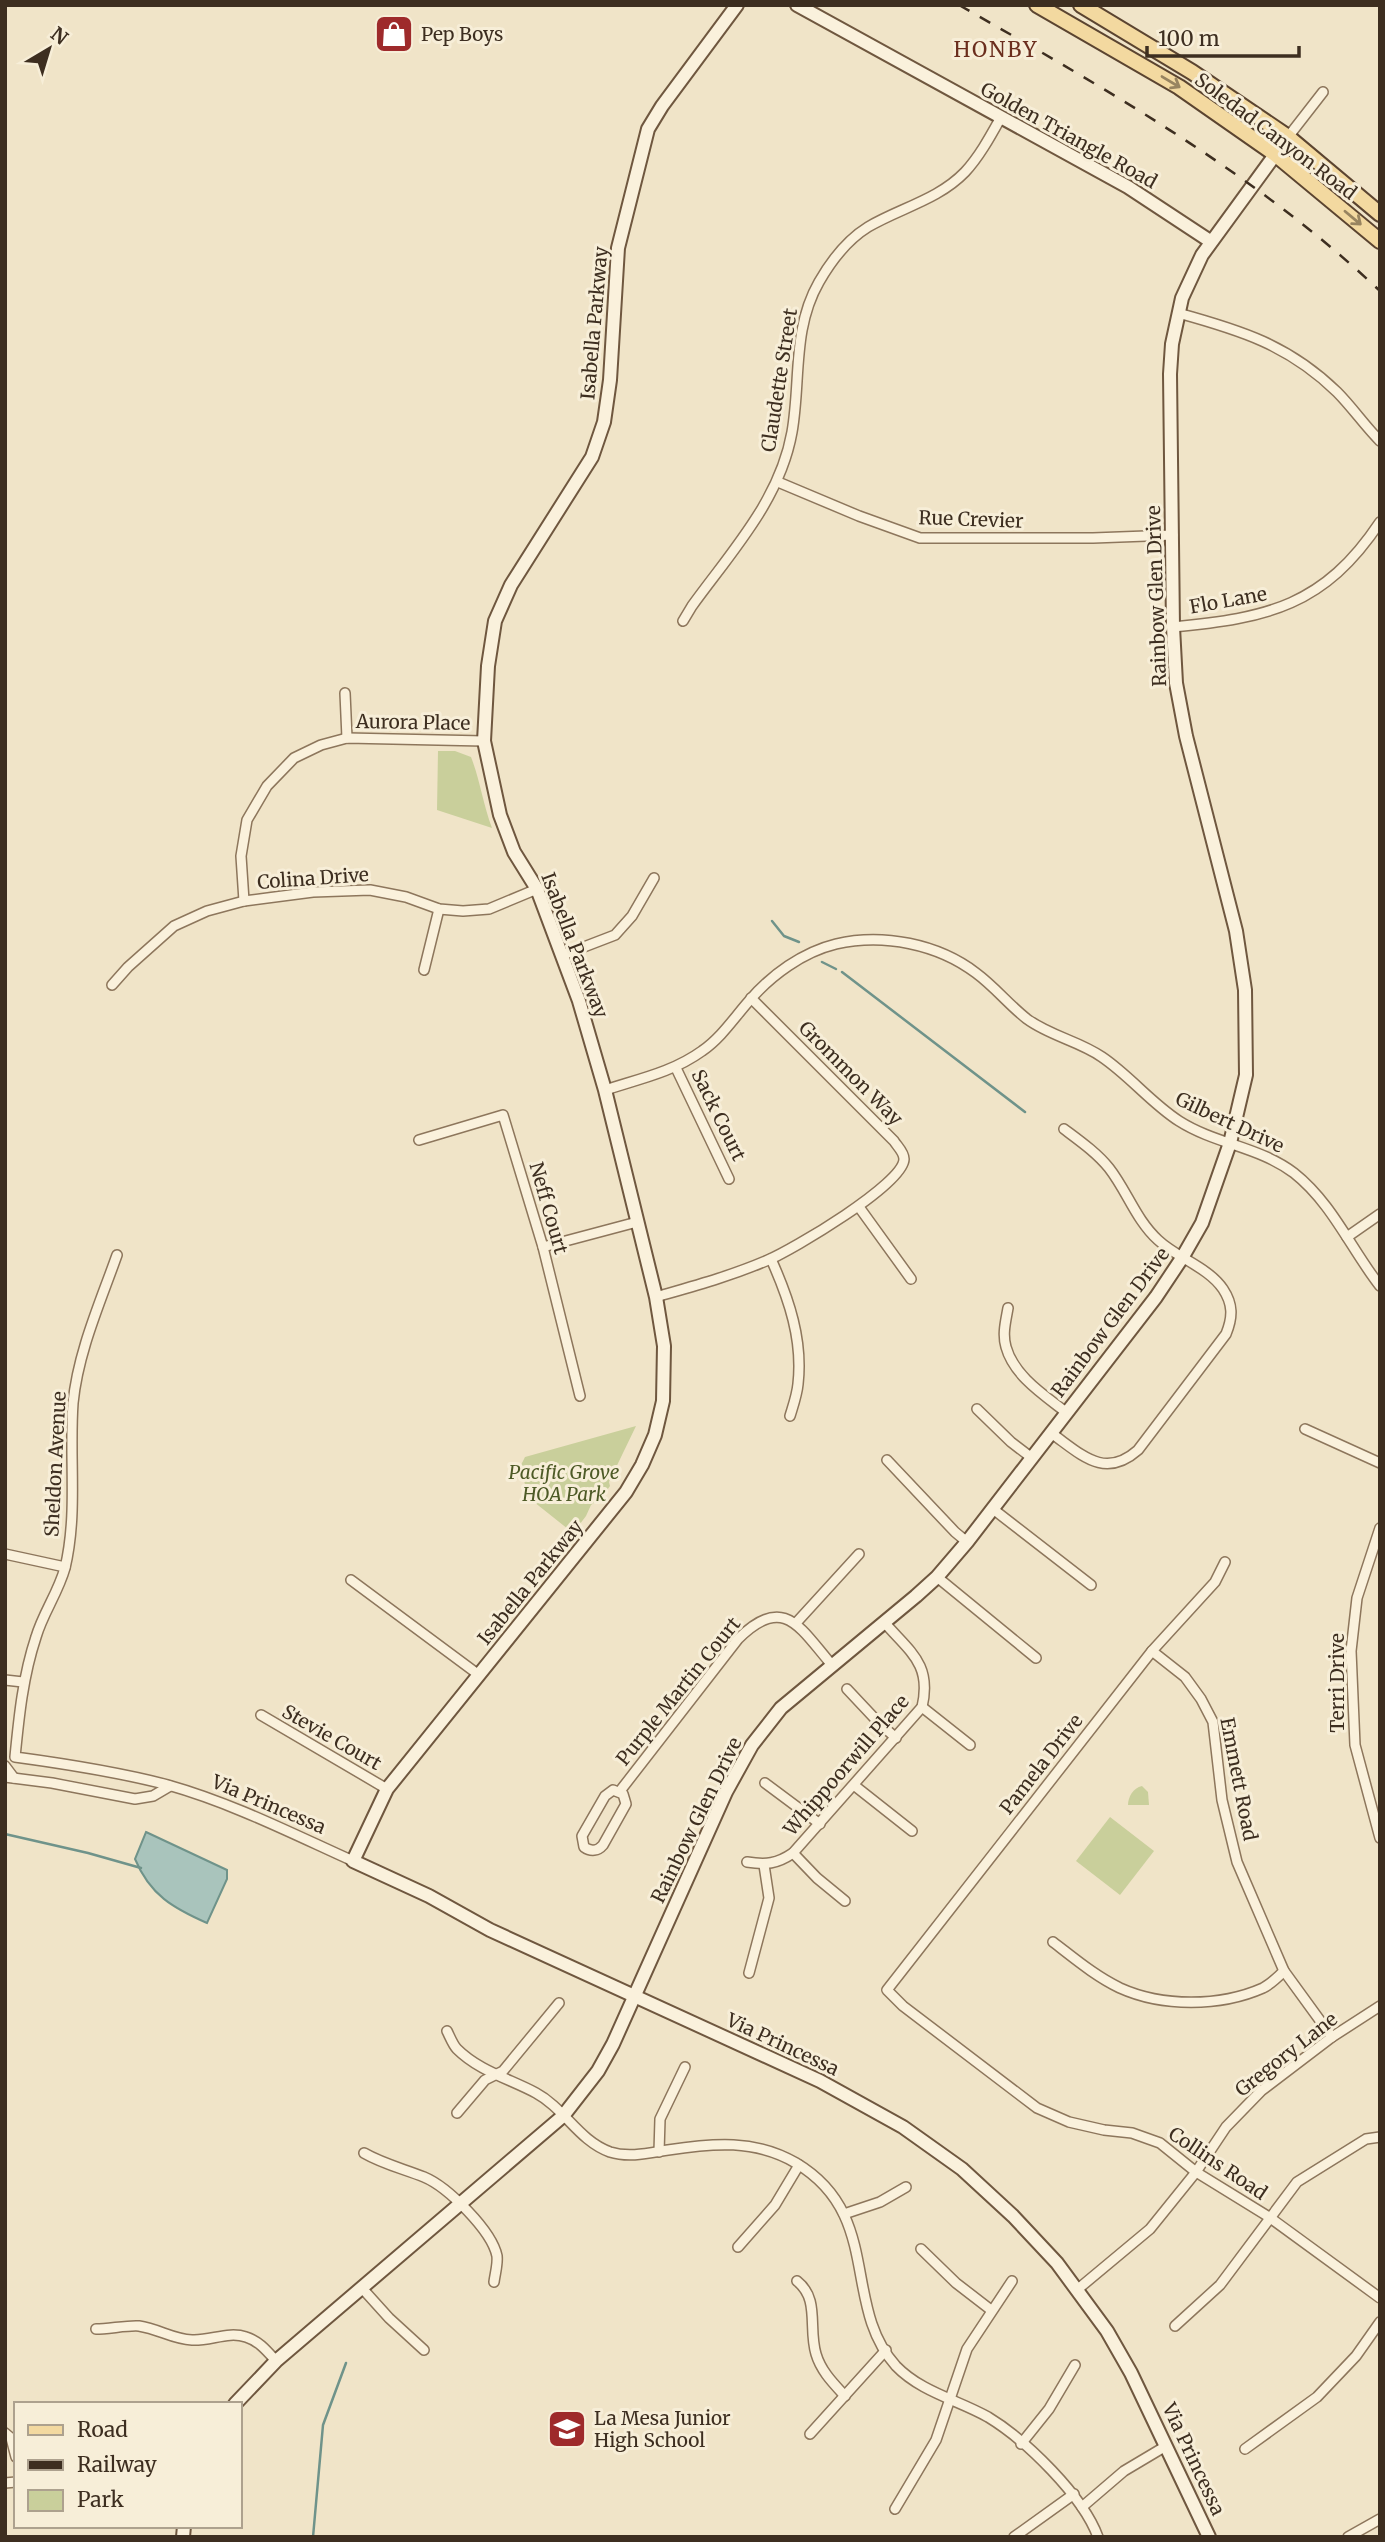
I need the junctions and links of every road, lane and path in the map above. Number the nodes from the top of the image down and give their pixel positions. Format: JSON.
{"nodes":[{"id":1,"x":737,"y":5,"type":"edge"},
{"id":2,"x":797,"y":5,"type":"edge"},
{"id":3,"x":1037,"y":5,"type":"edge"},
{"id":4,"x":1081,"y":5,"type":"edge"},
{"id":5,"x":1323,"y":93,"type":"dead end"},
{"id":6,"x":1000,"y":119,"type":"junction"},
{"id":7,"x":1288,"y":137,"type":"junction"},
{"id":8,"x":1275,"y":155,"type":"junction"},
{"id":9,"x":1380,"y":214,"type":"edge"},
{"id":10,"x":1210,"y":241,"type":"junction"},
{"id":11,"x":1380,"y":241,"type":"edge"},
{"id":12,"x":1178,"y":313,"type":"junction"},
{"id":13,"x":1380,"y":441,"type":"edge"},
{"id":14,"x":778,"y":482,"type":"junction"},
{"id":15,"x":1380,"y":522,"type":"edge"},
{"id":16,"x":1173,"y":535,"type":"junction"},
{"id":17,"x":683,"y":621,"type":"dead end"},
{"id":18,"x":1173,"y":627,"type":"junction"},
{"id":19,"x":345,"y":693,"type":"dead end"},
{"id":20,"x":347,"y":738,"type":"junction"},
{"id":21,"x":484,"y":741,"type":"junction"},
{"id":22,"x":654,"y":878,"type":"dead end"},
{"id":23,"x":537,"y":889,"type":"junction"},
{"id":24,"x":244,"y":901,"type":"junction"},
{"id":25,"x":439,"y":909,"type":"junction"},
{"id":26,"x":563,"y":955,"type":"junction"},
{"id":27,"x":424,"y":970,"type":"dead end"},
{"id":28,"x":113,"y":985,"type":"dead end"},
{"id":29,"x":751,"y":998,"type":"junction"},
{"id":30,"x":676,"y":1068,"type":"junction"},
{"id":31,"x":605,"y":1090,"type":"junction"},
{"id":32,"x":1064,"y":1129,"type":"dead end"},
{"id":33,"x":419,"y":1140,"type":"dead end"},
{"id":34,"x":1230,"y":1143,"type":"junction"},
{"id":35,"x":729,"y":1179,"type":"dead end"},
{"id":36,"x":859,"y":1206,"type":"junction"},
{"id":37,"x":1380,"y":1214,"type":"edge"},
{"id":38,"x":637,"y":1222,"type":"junction"},
{"id":39,"x":1347,"y":1237,"type":"junction"},
{"id":40,"x":543,"y":1247,"type":"junction"},
{"id":41,"x":117,"y":1255,"type":"dead end"},
{"id":42,"x":1182,"y":1258,"type":"junction"},
{"id":43,"x":771,"y":1259,"type":"junction"},
{"id":44,"x":911,"y":1279,"type":"dead end"},
{"id":45,"x":1380,"y":1286,"type":"edge"},
{"id":46,"x":656,"y":1297,"type":"junction"},
{"id":47,"x":1008,"y":1308,"type":"dead end"},
{"id":48,"x":580,"y":1396,"type":"dead end"},
{"id":49,"x":977,"y":1409,"type":"dead end"},
{"id":50,"x":1067,"y":1413,"type":"junction"},
{"id":51,"x":790,"y":1416,"type":"dead end"},
{"id":52,"x":1305,"y":1429,"type":"dead end"},
{"id":53,"x":1051,"y":1433,"type":"junction"},
{"id":54,"x":1032,"y":1458,"type":"junction"},
{"id":55,"x":887,"y":1460,"type":"dead end"},
{"id":56,"x":1380,"y":1463,"type":"edge"},
{"id":57,"x":993,"y":1509,"type":"junction"},
{"id":58,"x":1380,"y":1528,"type":"edge"},
{"id":59,"x":967,"y":1542,"type":"junction"},
{"id":60,"x":5,"y":1554,"type":"edge"},
{"id":61,"x":859,"y":1554,"type":"dead end"},
{"id":62,"x":1225,"y":1562,"type":"dead end"},
{"id":63,"x":65,"y":1567,"type":"junction"},
{"id":64,"x":937,"y":1577,"type":"junction"},
{"id":65,"x":351,"y":1580,"type":"dead end"},
{"id":66,"x":1091,"y":1585,"type":"dead end"},
{"id":67,"x":884,"y":1622,"type":"junction"},
{"id":68,"x":796,"y":1623,"type":"junction"},
{"id":69,"x":1152,"y":1651,"type":"junction"},
{"id":70,"x":1037,"y":1658,"type":"dead end"},
{"id":71,"x":832,"y":1665,"type":"junction"},
{"id":72,"x":480,"y":1675,"type":"junction"},
{"id":73,"x":5,"y":1680,"type":"edge"},
{"id":74,"x":23,"y":1682,"type":"junction"},
{"id":75,"x":847,"y":1689,"type":"dead end"},
{"id":76,"x":922,"y":1707,"type":"junction"},
{"id":77,"x":261,"y":1715,"type":"dead end"},
{"id":78,"x":896,"y":1738,"type":"junction"},
{"id":79,"x":970,"y":1745,"type":"dead end"},
{"id":80,"x":15,"y":1757,"type":"joint"},
{"id":81,"x":5,"y":1766,"type":"edge"},
{"id":82,"x":9,"y":1777,"type":"edge"},
{"id":83,"x":765,"y":1783,"type":"dead end"},
{"id":84,"x":170,"y":1786,"type":"junction"},
{"id":85,"x":855,"y":1786,"type":"junction"},
{"id":86,"x":387,"y":1789,"type":"junction"},
{"id":87,"x":620,"y":1791,"type":"junction"},
{"id":88,"x":820,"y":1824,"type":"junction"},
{"id":89,"x":912,"y":1831,"type":"dead end"},
{"id":90,"x":1380,"y":1838,"type":"edge"},
{"id":91,"x":793,"y":1853,"type":"junction"},
{"id":92,"x":353,"y":1861,"type":"junction"},
{"id":93,"x":747,"y":1862,"type":"dead end"},
{"id":94,"x":764,"y":1865,"type":"junction"},
{"id":95,"x":845,"y":1901,"type":"dead end"},
{"id":96,"x":1052,"y":1942,"type":"dead end"},
{"id":97,"x":1284,"y":1971,"type":"junction"},
{"id":98,"x":749,"y":1973,"type":"dead end"},
{"id":99,"x":887,"y":1990,"type":"joint"},
{"id":100,"x":634,"y":1997,"type":"junction"},
{"id":101,"x":559,"y":2003,"type":"dead end"},
{"id":102,"x":1380,"y":2006,"type":"edge"},
{"id":103,"x":447,"y":2031,"type":"dead end"},
{"id":104,"x":1332,"y":2037,"type":"junction"},
{"id":105,"x":685,"y":2067,"type":"dead end"},
{"id":106,"x":495,"y":2075,"type":"junction"},
{"id":107,"x":457,"y":2113,"type":"dead end"},
{"id":108,"x":563,"y":2116,"type":"junction"},
{"id":109,"x":1380,"y":2137,"type":"edge"},
{"id":110,"x":659,"y":2152,"type":"junction"},
{"id":111,"x":364,"y":2153,"type":"dead end"},
{"id":112,"x":799,"y":2165,"type":"junction"},
{"id":113,"x":1196,"y":2172,"type":"junction"},
{"id":114,"x":906,"y":2187,"type":"dead end"},
{"id":115,"x":460,"y":2203,"type":"junction"},
{"id":116,"x":844,"y":2214,"type":"junction"},
{"id":117,"x":1269,"y":2217,"type":"junction"},
{"id":118,"x":738,"y":2247,"type":"dead end"},
{"id":119,"x":921,"y":2249,"type":"dead end"},
{"id":120,"x":797,"y":2281,"type":"dead end"},
{"id":121,"x":1012,"y":2281,"type":"dead end"},
{"id":122,"x":494,"y":2283,"type":"dead end"},
{"id":123,"x":361,"y":2287,"type":"junction"},
{"id":124,"x":1078,"y":2289,"type":"junction"},
{"id":125,"x":1380,"y":2298,"type":"edge"},
{"id":126,"x":991,"y":2309,"type":"junction"},
{"id":127,"x":1380,"y":2322,"type":"edge"},
{"id":128,"x":1175,"y":2326,"type":"dead end"},
{"id":129,"x":96,"y":2329,"type":"dead end"},
{"id":130,"x":424,"y":2350,"type":"dead end"},
{"id":131,"x":886,"y":2350,"type":"junction"},
{"id":132,"x":276,"y":2361,"type":"junction"},
{"id":133,"x":1075,"y":2365,"type":"dead end"},
{"id":134,"x":845,"y":2396,"type":"junction"},
{"id":135,"x":949,"y":2399,"type":"junction"},
{"id":136,"x":237,"y":2402,"type":"edge"},
{"id":137,"x":5,"y":2433,"type":"edge"},
{"id":138,"x":810,"y":2434,"type":"dead end"},
{"id":139,"x":1021,"y":2444,"type":"junction"},
{"id":140,"x":1167,"y":2446,"type":"junction"},
{"id":141,"x":14,"y":2449,"type":"edge"},
{"id":142,"x":1245,"y":2449,"type":"dead end"},
{"id":143,"x":1074,"y":2494,"type":"junction"},
{"id":144,"x":1082,"y":2507,"type":"junction"},
{"id":145,"x":895,"y":2509,"type":"dead end"},
{"id":146,"x":1380,"y":2519,"type":"edge"},
{"id":147,"x":1014,"y":2537,"type":"edge"},
{"id":148,"x":1098,"y":2537,"type":"edge"},
{"id":149,"x":1209,"y":2537,"type":"edge"},
{"id":150,"x":1348,"y":2537,"type":"edge"}],
"edges":[{"from":1,"to":21,"type":"street","name":"Isabella Parkway"},
{"from":2,"to":6,"type":"street","name":"Golden Triangle Road"},
{"from":3,"to":8,"type":"main road","name":"Soledad Canyon Road","one_way":true},
{"from":4,"to":7,"type":"main road","name":"Soledad Canyon Road"},
{"from":5,"to":7,"type":"street","name":"Rainbow Glen Drive"},
{"from":6,"to":10,"type":"street","name":"Golden Triangle Road"},
{"from":6,"to":14,"type":"street","name":"Claudette Street"},
{"from":7,"to":8,"type":"street","name":"Rainbow Glen Drive"},
{"from":7,"to":9,"type":"main road","name":"Soledad Canyon Road"},
{"from":8,"to":10,"type":"street","name":"Rainbow Glen Drive"},
{"from":8,"to":11,"type":"main road","name":"Soledad Canyon Road","one_way":true},
{"from":10,"to":12,"type":"street","name":"Rainbow Glen Drive"},
{"from":12,"to":13,"type":"street"},
{"from":12,"to":16,"type":"street","name":"Rainbow Glen Drive"},
{"from":14,"to":16,"type":"street","name":"Rue Crevier"},
{"from":14,"to":17,"type":"street","name":"Claudette Street"},
{"from":15,"to":18,"type":"street","name":"Flo Lane"},
{"from":16,"to":18,"type":"street","name":"Rainbow Glen Drive"},
{"from":18,"to":34,"type":"street","name":"Rainbow Glen Drive"},
{"from":19,"to":20,"type":"street"},
{"from":20,"to":21,"type":"street","name":"Aurora Place"},
{"from":20,"to":24,"type":"street","name":"Aurora Place"},
{"from":21,"to":23,"type":"street","name":"Isabella Parkway"},
{"from":22,"to":26,"type":"street"},
{"from":23,"to":25,"type":"street","name":"Colina Drive"},
{"from":23,"to":26,"type":"street","name":"Isabella Parkway"},
{"from":24,"to":25,"type":"street","name":"Colina Drive"},
{"from":24,"to":28,"type":"street","name":"Colina Drive"},
{"from":25,"to":27,"type":"street"},
{"from":26,"to":31,"type":"street","name":"Isabella Parkway"},
{"from":29,"to":30,"type":"street","name":"Gilbert Drive"},
{"from":29,"to":34,"type":"street","name":"Gilbert Drive"},
{"from":29,"to":36,"type":"street","name":"Grommon Way"},
{"from":30,"to":31,"type":"street","name":"Gilbert Drive"},
{"from":30,"to":35,"type":"street","name":"Sack Court"},
{"from":31,"to":38,"type":"street","name":"Isabella Parkway"},
{"from":32,"to":42,"type":"street"},
{"from":33,"to":40,"type":"street","name":"Neff Court"},
{"from":34,"to":39,"type":"street","name":"Gilbert Drive"},
{"from":34,"to":42,"type":"street","name":"Rainbow Glen Drive"},
{"from":36,"to":43,"type":"street","name":"Grommon Way"},
{"from":36,"to":44,"type":"street"},
{"from":37,"to":39,"type":"street"},
{"from":38,"to":40,"type":"street"},
{"from":38,"to":46,"type":"street","name":"Isabella Parkway"},
{"from":39,"to":45,"type":"street","name":"Gilbert Drive"},
{"from":40,"to":48,"type":"street","name":"Neff Court"},
{"from":41,"to":63,"type":"street","name":"Sheldon Avenue"},
{"from":42,"to":50,"type":"street","name":"Rainbow Glen Drive"},
{"from":42,"to":53,"type":"street"},
{"from":43,"to":46,"type":"street","name":"Grommon Way"},
{"from":43,"to":51,"type":"street"},
{"from":46,"to":72,"type":"street","name":"Isabella Parkway"},
{"from":47,"to":50,"type":"street"},
{"from":49,"to":54,"type":"street"},
{"from":50,"to":53,"type":"street","name":"Rainbow Glen Drive"},
{"from":52,"to":56,"type":"street"},
{"from":53,"to":54,"type":"street","name":"Rainbow Glen Drive"},
{"from":54,"to":57,"type":"street","name":"Rainbow Glen Drive"},
{"from":55,"to":59,"type":"street"},
{"from":57,"to":59,"type":"street","name":"Rainbow Glen Drive"},
{"from":57,"to":66,"type":"street"},
{"from":58,"to":90,"type":"street","name":"Terri Drive"},
{"from":59,"to":64,"type":"street","name":"Rainbow Glen Drive"},
{"from":60,"to":63,"type":"street"},
{"from":61,"to":68,"type":"street"},
{"from":62,"to":69,"type":"street","name":"Pamela Drive"},
{"from":63,"to":74,"type":"street","name":"Sheldon Avenue"},
{"from":64,"to":67,"type":"street","name":"Rainbow Glen Drive"},
{"from":64,"to":70,"type":"street"},
{"from":65,"to":72,"type":"street"},
{"from":67,"to":71,"type":"street","name":"Rainbow Glen Drive"},
{"from":67,"to":76,"type":"street","name":"Whippoorwill Place"},
{"from":68,"to":71,"type":"street"},
{"from":68,"to":87,"type":"street","name":"Purple Martin Court"},
{"from":69,"to":97,"type":"street","name":"Emmett Road"},
{"from":69,"to":99,"type":"street","name":"Pamela Drive"},
{"from":71,"to":100,"type":"street","name":"Rainbow Glen Drive"},
{"from":72,"to":86,"type":"street","name":"Isabella Parkway"},
{"from":73,"to":74,"type":"street"},
{"from":74,"to":80,"type":"street","name":"Sheldon Avenue"},
{"from":75,"to":78,"type":"street"},
{"from":76,"to":78,"type":"street","name":"Whippoorwill Place"},
{"from":76,"to":79,"type":"street"},
{"from":77,"to":86,"type":"street","name":"Stevie Court"},
{"from":78,"to":85,"type":"street","name":"Whippoorwill Place"},
{"from":80,"to":84,"type":"street","name":"Via Princessa"},
{"from":81,"to":82,"type":"street"},
{"from":82,"to":84,"type":"street"},
{"from":83,"to":88,"type":"street"},
{"from":84,"to":92,"type":"street","name":"Via Princessa"},
{"from":85,"to":88,"type":"street","name":"Whippoorwill Place"},
{"from":85,"to":89,"type":"street"},
{"from":86,"to":92,"type":"street","name":"Isabella Parkway"},
{"from":87,"to":87,"type":"street","name":"Purple Martin Court"},
{"from":88,"to":91,"type":"street","name":"Whippoorwill Place"},
{"from":91,"to":94,"type":"street","name":"Whippoorwill Place"},
{"from":91,"to":95,"type":"street"},
{"from":92,"to":100,"type":"street","name":"Via Princessa"},
{"from":93,"to":94,"type":"street"},
{"from":94,"to":98,"type":"street"},
{"from":96,"to":97,"type":"street"},
{"from":97,"to":104,"type":"street","name":"Emmett Road"},
{"from":99,"to":113,"type":"street","name":"Collins Road"},
{"from":100,"to":108,"type":"street","name":"Rainbow Glen Drive"},
{"from":100,"to":124,"type":"street","name":"Via Princessa"},
{"from":101,"to":106,"type":"street"},
{"from":102,"to":104,"type":"street","name":"Gregory Lane"},
{"from":103,"to":106,"type":"street"},
{"from":104,"to":113,"type":"street","name":"Gregory Lane"},
{"from":105,"to":110,"type":"street"},
{"from":106,"to":107,"type":"street"},
{"from":106,"to":108,"type":"street"},
{"from":108,"to":110,"type":"street"},
{"from":108,"to":115,"type":"street","name":"Rainbow Glen Drive"},
{"from":109,"to":117,"type":"street"},
{"from":110,"to":112,"type":"street"},
{"from":111,"to":115,"type":"street"},
{"from":112,"to":116,"type":"street"},
{"from":112,"to":118,"type":"street"},
{"from":113,"to":117,"type":"street","name":"Collins Road"},
{"from":113,"to":124,"type":"street","name":"Gregory Lane"},
{"from":114,"to":116,"type":"street"},
{"from":115,"to":122,"type":"street"},
{"from":115,"to":123,"type":"street","name":"Rainbow Glen Drive"},
{"from":116,"to":131,"type":"street"},
{"from":117,"to":125,"type":"street","name":"Collins Road"},
{"from":117,"to":128,"type":"street"},
{"from":119,"to":126,"type":"street"},
{"from":120,"to":134,"type":"street"},
{"from":121,"to":126,"type":"street"},
{"from":123,"to":130,"type":"street"},
{"from":123,"to":132,"type":"street","name":"Rainbow Glen Drive"},
{"from":124,"to":140,"type":"street","name":"Via Princessa"},
{"from":126,"to":135,"type":"street"},
{"from":127,"to":142,"type":"street"},
{"from":129,"to":132,"type":"street"},
{"from":131,"to":134,"type":"street"},
{"from":131,"to":135,"type":"street"},
{"from":132,"to":136,"type":"street","name":"Rainbow Glen Drive"},
{"from":133,"to":139,"type":"street"},
{"from":134,"to":138,"type":"street"},
{"from":135,"to":139,"type":"street"},
{"from":135,"to":145,"type":"street"},
{"from":137,"to":141,"type":"street"},
{"from":139,"to":143,"type":"street"},
{"from":140,"to":144,"type":"street"},
{"from":140,"to":149,"type":"street","name":"Via Princessa"},
{"from":143,"to":144,"type":"street"},
{"from":143,"to":147,"type":"street"},
{"from":144,"to":148,"type":"street"},
{"from":146,"to":150,"type":"street"}]}
